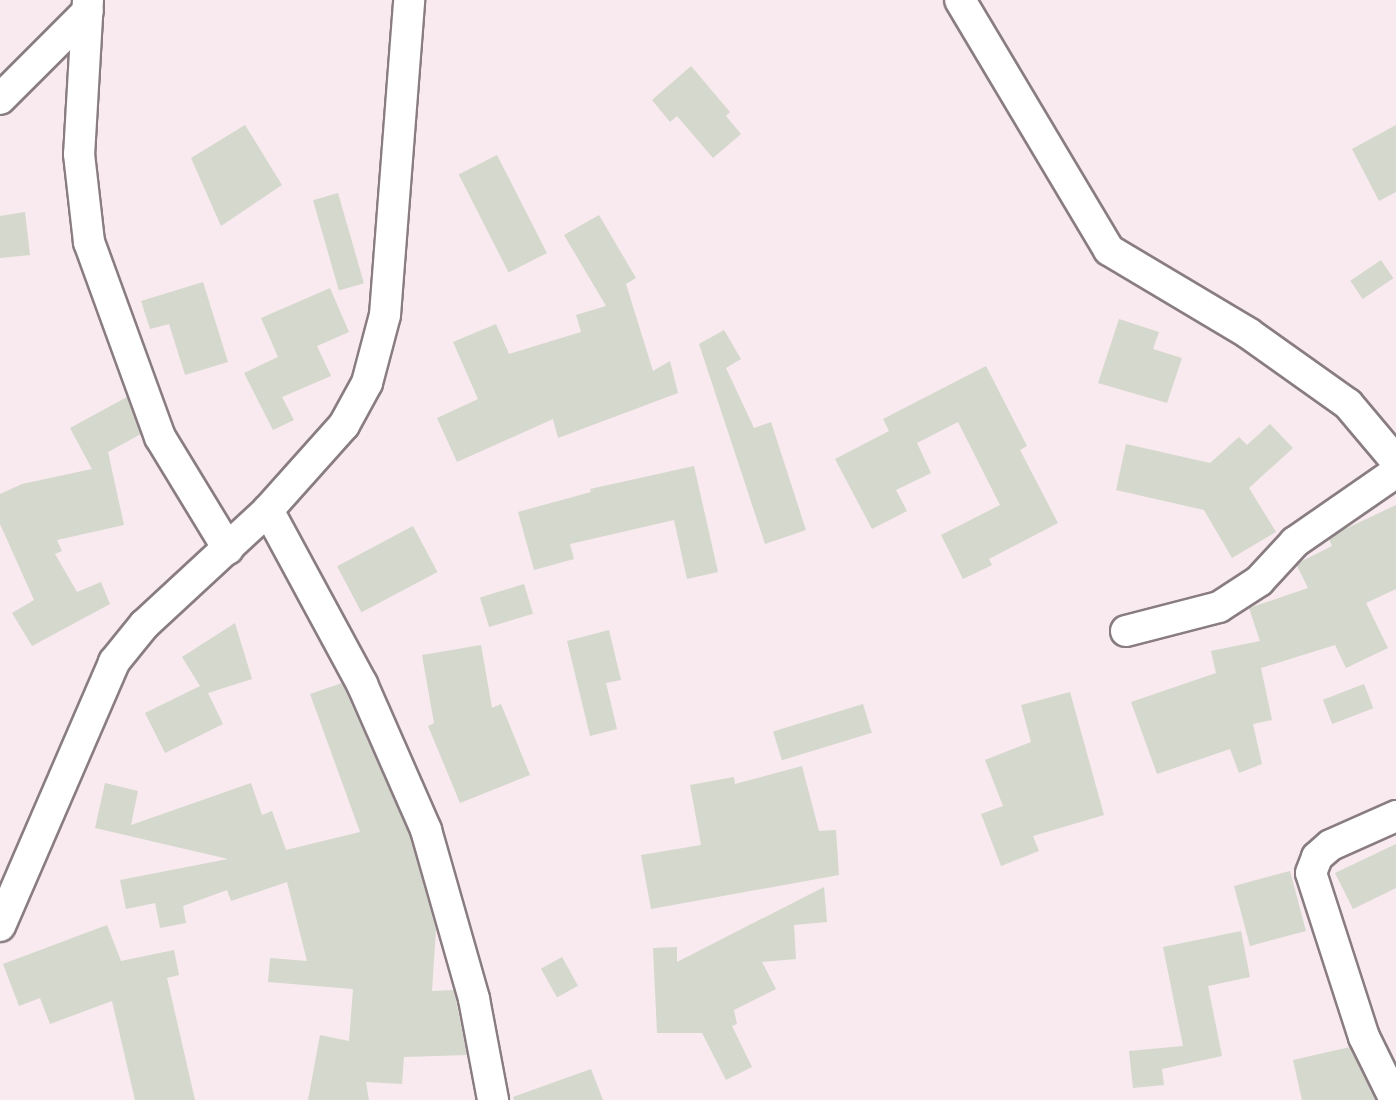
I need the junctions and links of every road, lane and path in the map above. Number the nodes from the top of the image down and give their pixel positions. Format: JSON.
{"nodes":[{"id":1,"x":409,"y":0,"type":"edge"},
{"id":2,"x":960,"y":0,"type":"edge"},
{"id":3,"x":88,"y":5,"type":"edge"},
{"id":4,"x":0,"y":99,"type":"edge"},
{"id":5,"x":1396,"y":461,"type":"edge"},
{"id":6,"x":1396,"y":472,"type":"edge"},
{"id":7,"x":268,"y":510,"type":"junction"},
{"id":8,"x":228,"y":549,"type":"junction"},
{"id":9,"x":1126,"y":631,"type":"dead end"},
{"id":10,"x":1396,"y":816,"type":"edge"},
{"id":11,"x":2,"y":913,"type":"edge"},
{"id":12,"x":493,"y":1100,"type":"edge"},
{"id":13,"x":1395,"y":1100,"type":"edge"}],
"edges":[{"from":1,"to":7,"type":"street"},
{"from":2,"to":5,"type":"street"},
{"from":3,"to":4,"type":"street"},
{"from":3,"to":8,"type":"street"},
{"from":6,"to":9,"type":"street"},
{"from":7,"to":8,"type":"street"},
{"from":7,"to":12,"type":"street"},
{"from":8,"to":11,"type":"street"},
{"from":10,"to":13,"type":"street"}]}
